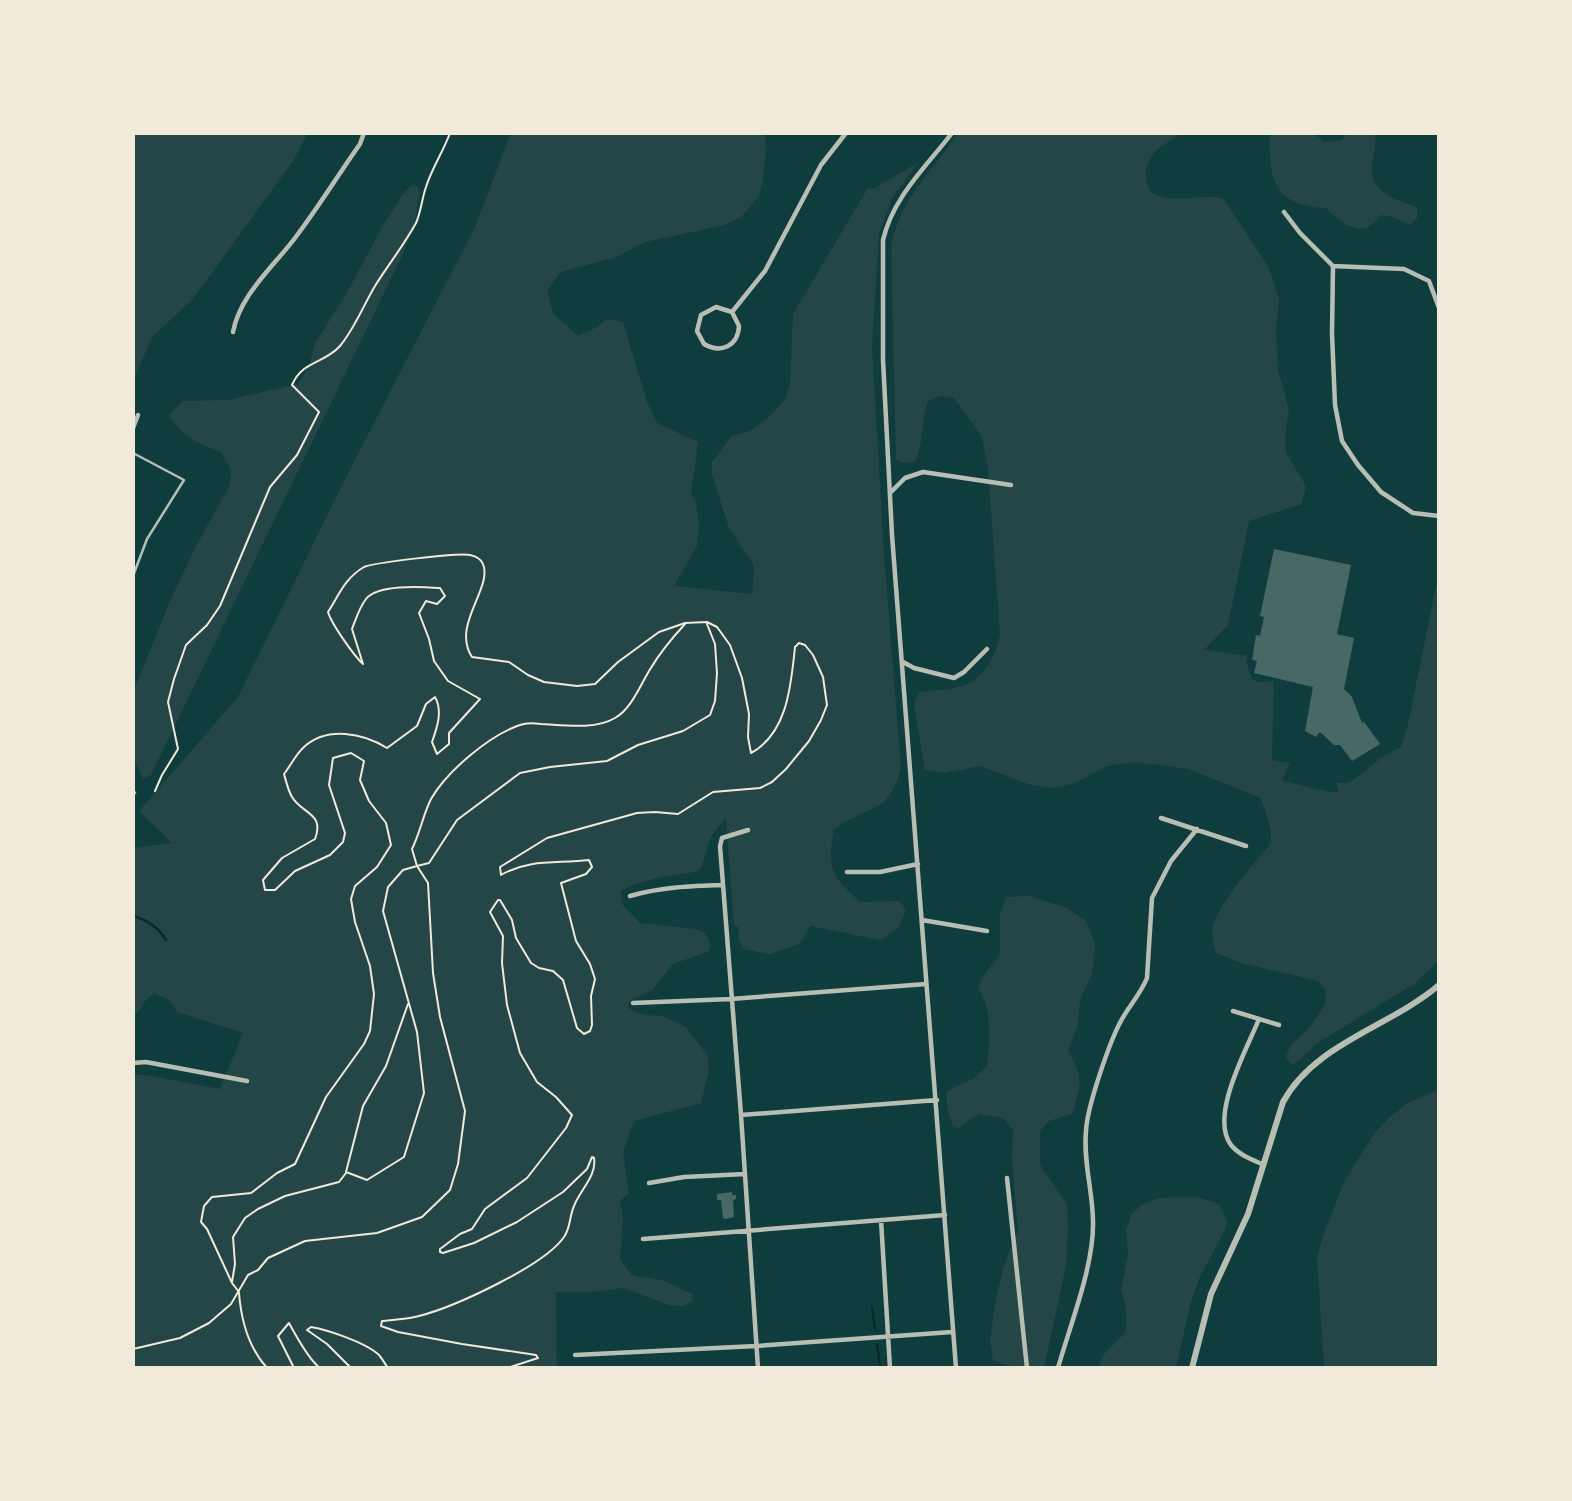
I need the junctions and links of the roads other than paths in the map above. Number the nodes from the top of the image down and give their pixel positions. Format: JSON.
{"nodes":[{"id":1,"x":364,"y":133,"type":"edge"},
{"id":2,"x":846,"y":133,"type":"edge"},
{"id":3,"x":952,"y":133,"type":"edge"},
{"id":4,"x":1284,"y":212,"type":"dead end"},
{"id":5,"x":1333,"y":266,"type":"junction"},
{"id":6,"x":1439,"y":308,"type":"edge"},
{"id":7,"x":732,"y":312,"type":"junction"},
{"id":8,"x":233,"y":332,"type":"dead end"},
{"id":9,"x":138,"y":415,"type":"dead end"},
{"id":10,"x":133,"y":428,"type":"edge"},
{"id":11,"x":133,"y":453,"type":"edge"},
{"id":12,"x":1011,"y":485,"type":"dead end"},
{"id":13,"x":891,"y":493,"type":"junction"},
{"id":14,"x":1439,"y":516,"type":"edge"},
{"id":15,"x":133,"y":576,"type":"edge"},
{"id":16,"x":986,"y":649,"type":"dead end"},
{"id":17,"x":903,"y":662,"type":"junction"},
{"id":18,"x":1161,"y":818,"type":"dead end"},
{"id":19,"x":1196,"y":829,"type":"junction"},
{"id":20,"x":748,"y":830,"type":"dead end"},
{"id":21,"x":1246,"y":846,"type":"dead end"},
{"id":22,"x":918,"y":864,"type":"junction"},
{"id":23,"x":847,"y":872,"type":"dead end"},
{"id":24,"x":723,"y":885,"type":"junction"},
{"id":25,"x":630,"y":896,"type":"dead end"},
{"id":26,"x":922,"y":920,"type":"junction"},
{"id":27,"x":987,"y":931,"type":"dead end"},
{"id":28,"x":926,"y":984,"type":"junction"},
{"id":29,"x":1439,"y":985,"type":"edge"},
{"id":30,"x":731,"y":999,"type":"junction"},
{"id":31,"x":633,"y":1003,"type":"dead end"},
{"id":32,"x":1233,"y":1011,"type":"dead end"},
{"id":33,"x":1259,"y":1019,"type":"junction"},
{"id":34,"x":1279,"y":1025,"type":"dead end"},
{"id":35,"x":133,"y":1063,"type":"edge"},
{"id":36,"x":247,"y":1082,"type":"dead end"},
{"id":37,"x":937,"y":1100,"type":"junction"},
{"id":38,"x":741,"y":1115,"type":"junction"},
{"id":39,"x":1265,"y":1166,"type":"junction"},
{"id":40,"x":745,"y":1174,"type":"junction"},
{"id":41,"x":1007,"y":1178,"type":"dead end"},
{"id":42,"x":649,"y":1183,"type":"dead end"},
{"id":43,"x":945,"y":1215,"type":"junction"},
{"id":44,"x":881,"y":1220,"type":"junction"},
{"id":45,"x":749,"y":1231,"type":"junction"},
{"id":46,"x":643,"y":1239,"type":"dead end"},
{"id":47,"x":952,"y":1332,"type":"junction"},
{"id":48,"x":888,"y":1337,"type":"junction"},
{"id":49,"x":756,"y":1346,"type":"junction"},
{"id":50,"x":575,"y":1355,"type":"dead end"},
{"id":51,"x":758,"y":1368,"type":"edge"},
{"id":52,"x":890,"y":1368,"type":"edge"},
{"id":53,"x":956,"y":1368,"type":"edge"},
{"id":54,"x":1027,"y":1368,"type":"edge"},
{"id":55,"x":1058,"y":1368,"type":"edge"},
{"id":56,"x":1192,"y":1368,"type":"edge"}],
"edges":[{"from":1,"to":8,"type":"street"},
{"from":2,"to":7,"type":"street"},
{"from":3,"to":13,"type":"street"},
{"from":4,"to":5,"type":"street"},
{"from":5,"to":6,"type":"street"},
{"from":5,"to":14,"type":"street"},
{"from":7,"to":7,"type":"street"},
{"from":9,"to":10,"type":"street"},
{"from":11,"to":15,"type":"lane"},
{"from":12,"to":13,"type":"street"},
{"from":13,"to":17,"type":"street"},
{"from":16,"to":17,"type":"street"},
{"from":17,"to":22,"type":"street"},
{"from":18,"to":19,"type":"street"},
{"from":19,"to":21,"type":"street"},
{"from":19,"to":55,"type":"street"},
{"from":20,"to":24,"type":"street"},
{"from":22,"to":23,"type":"street"},
{"from":22,"to":26,"type":"street"},
{"from":24,"to":25,"type":"street"},
{"from":24,"to":30,"type":"street"},
{"from":26,"to":27,"type":"street"},
{"from":26,"to":28,"type":"street"},
{"from":28,"to":30,"type":"street"},
{"from":28,"to":37,"type":"street"},
{"from":29,"to":39,"type":"street"},
{"from":30,"to":31,"type":"street"},
{"from":30,"to":38,"type":"street"},
{"from":32,"to":33,"type":"street"},
{"from":33,"to":34,"type":"street"},
{"from":33,"to":39,"type":"street"},
{"from":35,"to":36,"type":"street"},
{"from":37,"to":38,"type":"street"},
{"from":37,"to":43,"type":"street"},
{"from":38,"to":40,"type":"street"},
{"from":39,"to":56,"type":"street"},
{"from":40,"to":42,"type":"street"},
{"from":40,"to":45,"type":"street"},
{"from":41,"to":54,"type":"street"},
{"from":43,"to":44,"type":"street"},
{"from":43,"to":47,"type":"street"},
{"from":44,"to":45,"type":"street"},
{"from":44,"to":48,"type":"street"},
{"from":45,"to":46,"type":"street"},
{"from":45,"to":49,"type":"street"},
{"from":47,"to":48,"type":"street"},
{"from":47,"to":53,"type":"street"},
{"from":48,"to":49,"type":"street"},
{"from":48,"to":52,"type":"street"},
{"from":49,"to":50,"type":"street"},
{"from":49,"to":51,"type":"street"}]}
